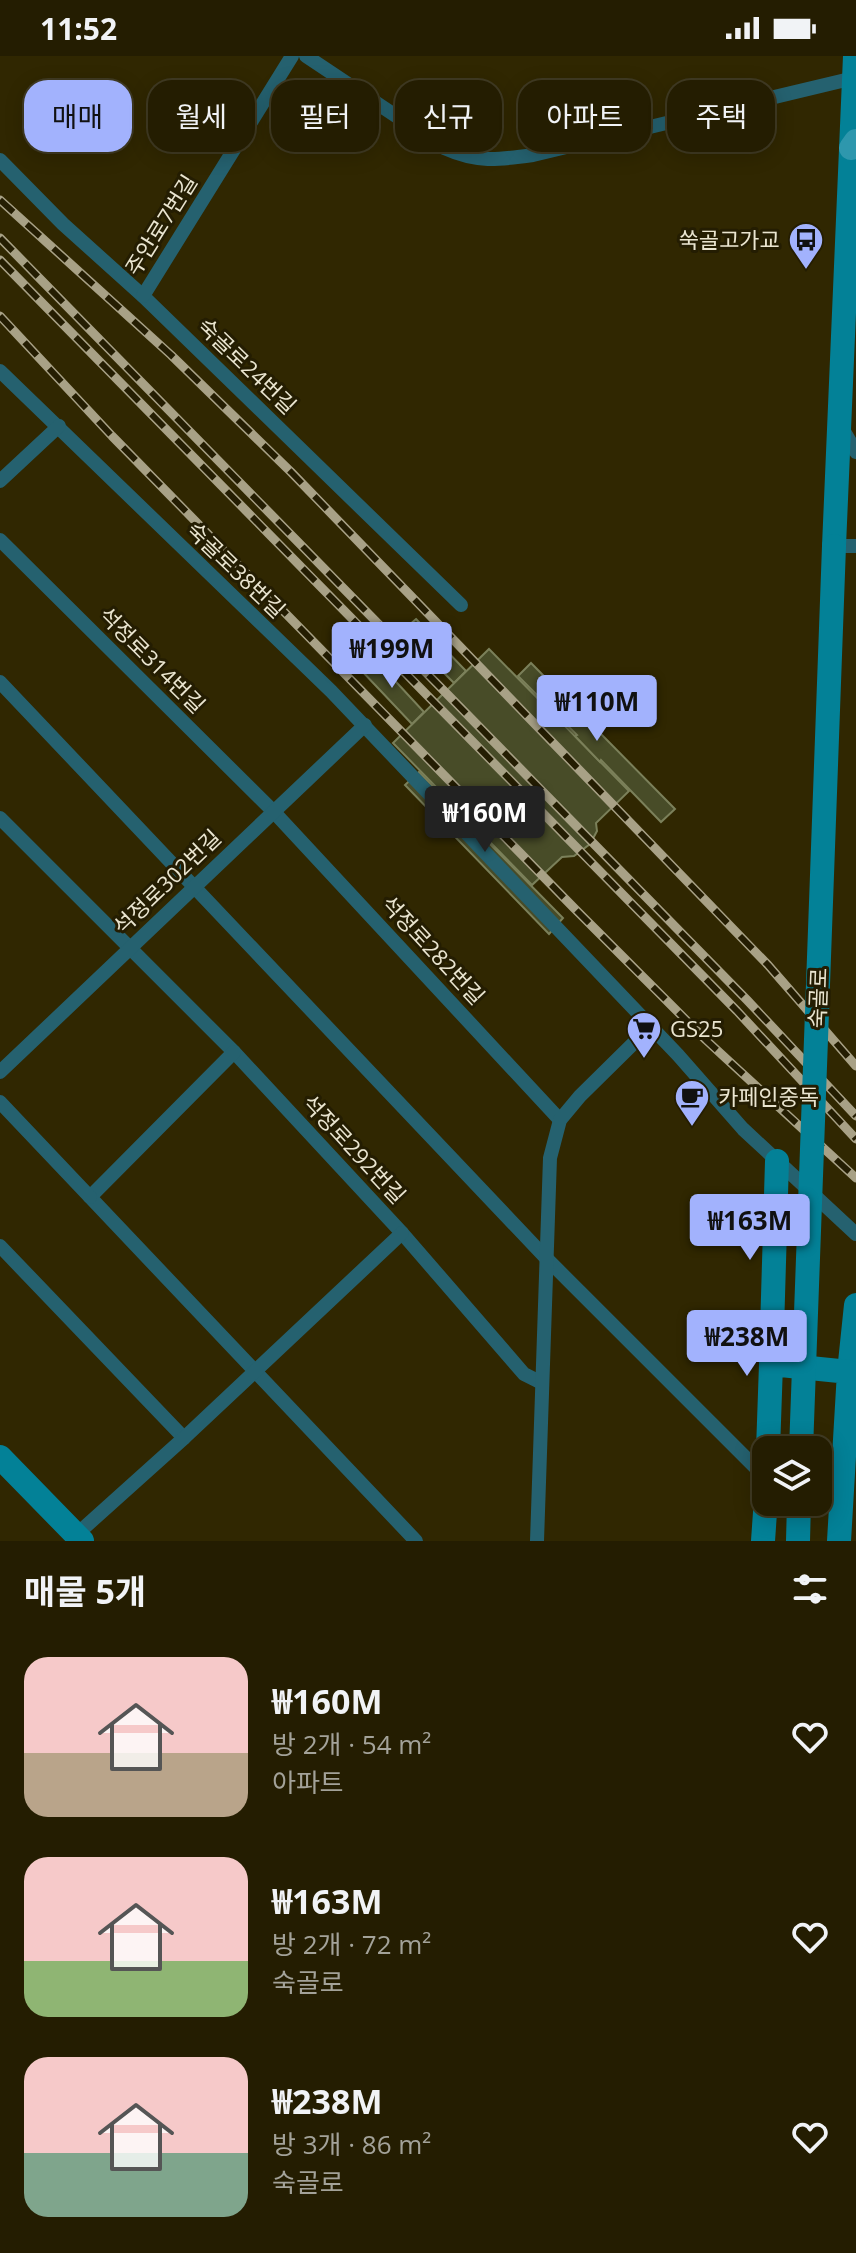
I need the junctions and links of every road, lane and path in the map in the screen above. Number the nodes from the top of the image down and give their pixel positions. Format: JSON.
{"nodes":[{"id":1,"x":292,"y":56,"type":"edge"},
{"id":2,"x":306,"y":56,"type":"edge"},
{"id":3,"x":855,"y":67,"type":"edge"},
{"id":4,"x":854,"y":145,"type":"edge"},
{"id":5,"x":0,"y":160,"type":"edge"},
{"id":6,"x":143,"y":296,"type":"junction"},
{"id":7,"x":0,"y":371,"type":"edge"},
{"id":8,"x":839,"y":423,"type":"junction"},
{"id":9,"x":59,"y":426,"type":"junction"},
{"id":10,"x":856,"y":452,"type":"edge"},
{"id":11,"x":0,"y":481,"type":"edge"},
{"id":12,"x":0,"y":540,"type":"edge"},
{"id":13,"x":845,"y":546,"type":"edge"},
{"id":14,"x":461,"y":605,"type":"dead end"},
{"id":15,"x":0,"y":682,"type":"edge"},
{"id":16,"x":365,"y":725,"type":"junction"},
{"id":17,"x":273,"y":811,"type":"junction"},
{"id":18,"x":0,"y":818,"type":"edge"},
{"id":19,"x":194,"y":887,"type":"junction"},
{"id":20,"x":131,"y":947,"type":"junction"},
{"id":21,"x":650,"y":1027,"type":"junction"},
{"id":22,"x":234,"y":1052,"type":"junction"},
{"id":23,"x":0,"y":1072,"type":"edge"},
{"id":24,"x":0,"y":1102,"type":"edge"},
{"id":25,"x":560,"y":1120,"type":"junction"},
{"id":26,"x":777,"y":1161,"type":"junction"},
{"id":27,"x":90,"y":1197,"type":"junction"},
{"id":28,"x":402,"y":1233,"type":"junction"},
{"id":29,"x":856,"y":1234,"type":"edge"},
{"id":30,"x":0,"y":1246,"type":"edge"},
{"id":31,"x":546,"y":1258,"type":"junction"},
{"id":32,"x":856,"y":1305,"type":"edge"},
{"id":33,"x":771,"y":1364,"type":"junction"},
{"id":34,"x":256,"y":1371,"type":"junction"},
{"id":35,"x":849,"y":1372,"type":"junction"},
{"id":36,"x":542,"y":1383,"type":"junction"},
{"id":37,"x":768,"y":1436,"type":"edge"},
{"id":38,"x":802,"y":1436,"type":"edge"},
{"id":39,"x":184,"y":1438,"type":"junction"},
{"id":40,"x":0,"y":1457,"type":"edge"},
{"id":41,"x":752,"y":1464,"type":"edge"},
{"id":42,"x":765,"y":1516,"type":"edge"},
{"id":43,"x":799,"y":1516,"type":"edge"},
{"id":44,"x":79,"y":1538,"type":"edge"},
{"id":45,"x":416,"y":1541,"type":"edge"},
{"id":46,"x":537,"y":1541,"type":"edge"},
{"id":47,"x":763,"y":1541,"type":"edge"},
{"id":48,"x":798,"y":1541,"type":"edge"},
{"id":49,"x":839,"y":1541,"type":"edge"}],
"edges":[{"from":1,"to":6,"type":"lane","name":"주안로7번길"},
{"from":2,"to":3,"type":"lane"},
{"from":3,"to":4,"type":"main road","name":"숙골로"},
{"from":4,"to":8,"type":"main road","name":"숙골로"},
{"from":5,"to":6,"type":"lane","name":"숙골로24번길"},
{"from":6,"to":14,"type":"lane","name":"숙골로24번길"},
{"from":7,"to":9,"type":"lane","name":"숙골로38번길"},
{"from":8,"to":10,"type":"lane"},
{"from":8,"to":13,"type":"main road","name":"숙골로"},
{"from":9,"to":11,"type":"lane"},
{"from":9,"to":16,"type":"lane","name":"숙골로38번길"},
{"from":12,"to":17,"type":"lane","name":"석정로314번길"},
{"from":13,"to":38,"type":"main road","name":"숙골로","bridge":true},
{"from":15,"to":19,"type":"lane"},
{"from":16,"to":17,"type":"lane","name":"석정로302번길"},
{"from":16,"to":21,"type":"lane","name":"숙골로38번길"},
{"from":17,"to":19,"type":"lane","name":"석정로302번길"},
{"from":17,"to":25,"type":"lane","name":"석정로282번길"},
{"from":18,"to":20,"type":"lane","name":"석정로292번길"},
{"from":19,"to":20,"type":"lane","name":"석정로302번길"},
{"from":19,"to":31,"type":"lane"},
{"from":20,"to":22,"type":"lane","name":"석정로292번길"},
{"from":20,"to":23,"type":"lane","name":"석정로302번길"},
{"from":21,"to":25,"type":"lane"},
{"from":21,"to":26,"type":"lane","name":"숙골로38번길"},
{"from":22,"to":27,"type":"lane"},
{"from":22,"to":28,"type":"lane","name":"석정로292번길"},
{"from":24,"to":27,"type":"lane"},
{"from":25,"to":31,"type":"lane"},
{"from":26,"to":29,"type":"lane","name":"숙골로38번길"},
{"from":26,"to":33,"type":"main road"},
{"from":27,"to":34,"type":"lane"},
{"from":28,"to":34,"type":"lane","name":"석정로292번길"},
{"from":28,"to":36,"type":"lane"},
{"from":30,"to":39,"type":"lane"},
{"from":31,"to":36,"type":"lane"},
{"from":31,"to":41,"type":"lane"},
{"from":32,"to":35,"type":"main road"},
{"from":33,"to":35,"type":"main road"},
{"from":33,"to":37,"type":"main road"},
{"from":34,"to":39,"type":"lane","name":"석정로292번길"},
{"from":34,"to":45,"type":"lane"},
{"from":35,"to":49,"type":"main road"},
{"from":36,"to":46,"type":"lane"},
{"from":39,"to":44,"type":"lane","name":"석정로292번길"},
{"from":40,"to":44,"type":"main road"},
{"from":42,"to":47,"type":"main road"},
{"from":43,"to":48,"type":"main road"}]}
